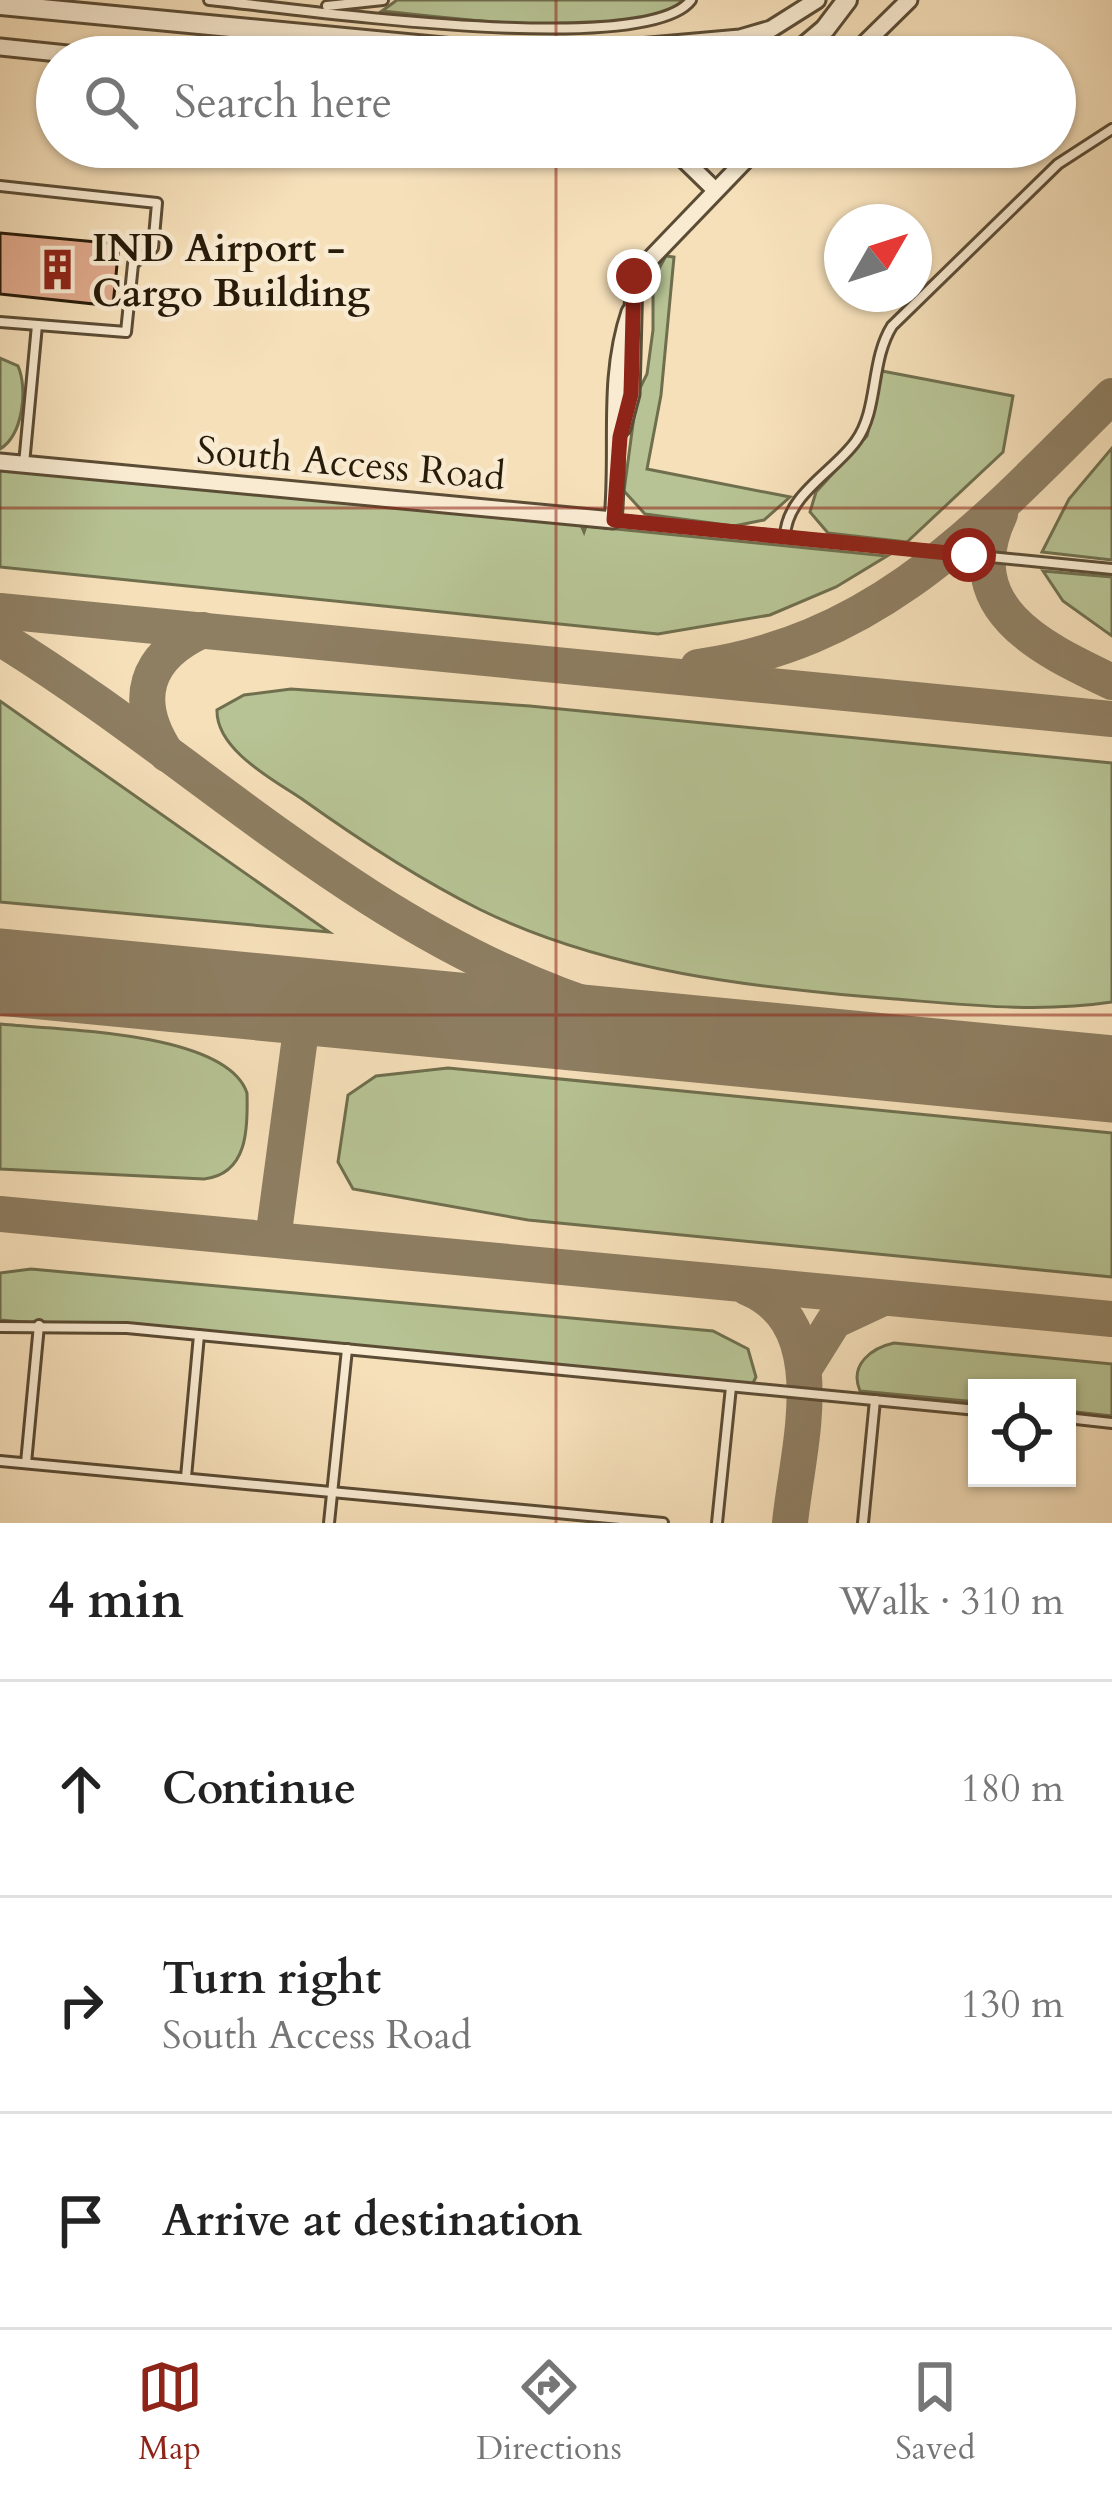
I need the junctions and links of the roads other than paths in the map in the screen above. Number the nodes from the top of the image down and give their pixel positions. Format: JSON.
{"nodes":[{"id":1,"x":209,"y":0,"type":"edge"},
{"id":2,"x":383,"y":0,"type":"edge"},
{"id":3,"x":692,"y":0,"type":"edge"},
{"id":4,"x":817,"y":0,"type":"edge"},
{"id":5,"x":848,"y":0,"type":"edge"},
{"id":6,"x":909,"y":0,"type":"edge"},
{"id":7,"x":0,"y":5,"type":"edge"},
{"id":8,"x":265,"y":5,"type":"junction"},
{"id":9,"x":296,"y":33,"type":"junction"},
{"id":10,"x":296,"y":36,"type":"edge"},
{"id":11,"x":327,"y":36,"type":"edge"},
{"id":12,"x":747,"y":36,"type":"edge"},
{"id":13,"x":818,"y":36,"type":"edge"},
{"id":14,"x":872,"y":36,"type":"edge"},
{"id":15,"x":0,"y":47,"type":"edge"},
{"id":16,"x":36,"y":51,"type":"edge"},
{"id":17,"x":1112,"y":129,"type":"edge"},
{"id":18,"x":1076,"y":152,"type":"edge"},
{"id":19,"x":692,"y":168,"type":"edge"},
{"id":20,"x":736,"y":168,"type":"edge"},
{"id":21,"x":1054,"y":168,"type":"edge"},
{"id":22,"x":0,"y":186,"type":"edge"},
{"id":23,"x":714,"y":189,"type":"junction"},
{"id":24,"x":0,"y":322,"type":"edge"},
{"id":25,"x":37,"y":325,"type":"junction"},
{"id":26,"x":0,"y":461,"type":"edge"},
{"id":27,"x":25,"y":464,"type":"junction"},
{"id":28,"x":614,"y":520,"type":"junction"},
{"id":29,"x":785,"y":536,"type":"junction"},
{"id":30,"x":1112,"y":569,"type":"edge"},
{"id":31,"x":39,"y":1325,"type":"junction"},
{"id":32,"x":0,"y":1327,"type":"edge"},
{"id":33,"x":200,"y":1335,"type":"junction"},
{"id":34,"x":347,"y":1349,"type":"junction"},
{"id":35,"x":731,"y":1387,"type":"junction"},
{"id":36,"x":875,"y":1400,"type":"junction"},
{"id":37,"x":968,"y":1409,"type":"edge"},
{"id":38,"x":1076,"y":1420,"type":"edge"},
{"id":39,"x":1112,"y":1423,"type":"edge"},
{"id":40,"x":0,"y":1461,"type":"edge"},
{"id":41,"x":26,"y":1463,"type":"junction"},
{"id":42,"x":186,"y":1477,"type":"junction"},
{"id":43,"x":333,"y":1492,"type":"junction"},
{"id":44,"x":329,"y":1523,"type":"edge"},
{"id":45,"x":663,"y":1523,"type":"edge"},
{"id":46,"x":717,"y":1523,"type":"edge"},
{"id":47,"x":863,"y":1523,"type":"edge"}],
"edges":[{"from":1,"to":8,"type":"lane"},
{"from":2,"to":8,"type":"lane"},
{"from":3,"to":8,"type":"lane"},
{"from":4,"to":12,"type":"street"},
{"from":5,"to":13,"type":"street"},
{"from":6,"to":14,"type":"street"},
{"from":7,"to":9,"type":"street"},
{"from":9,"to":10,"type":"lane"},
{"from":9,"to":11,"type":"street"},
{"from":15,"to":16,"type":"street"},
{"from":17,"to":18,"type":"lane"},
{"from":19,"to":23,"type":"street"},
{"from":20,"to":23,"type":"street"},
{"from":21,"to":29,"type":"lane"},
{"from":22,"to":25,"type":"lane"},
{"from":23,"to":28,"type":"street"},
{"from":24,"to":25,"type":"lane"},
{"from":25,"to":27,"type":"lane"},
{"from":26,"to":27,"type":"street","name":"South Access Road"},
{"from":27,"to":28,"type":"street","name":"South Access Road"},
{"from":28,"to":29,"type":"lane"},
{"from":29,"to":30,"type":"lane"},
{"from":31,"to":32,"type":"lane"},
{"from":31,"to":33,"type":"lane"},
{"from":31,"to":41,"type":"lane"},
{"from":33,"to":34,"type":"lane"},
{"from":33,"to":42,"type":"lane"},
{"from":34,"to":35,"type":"lane"},
{"from":34,"to":43,"type":"lane"},
{"from":35,"to":36,"type":"lane"},
{"from":35,"to":46,"type":"lane"},
{"from":36,"to":37,"type":"lane"},
{"from":36,"to":47,"type":"lane"},
{"from":38,"to":39,"type":"lane"},
{"from":40,"to":41,"type":"lane"},
{"from":41,"to":42,"type":"lane"},
{"from":42,"to":43,"type":"lane"},
{"from":43,"to":44,"type":"lane"},
{"from":43,"to":45,"type":"lane"}]}
